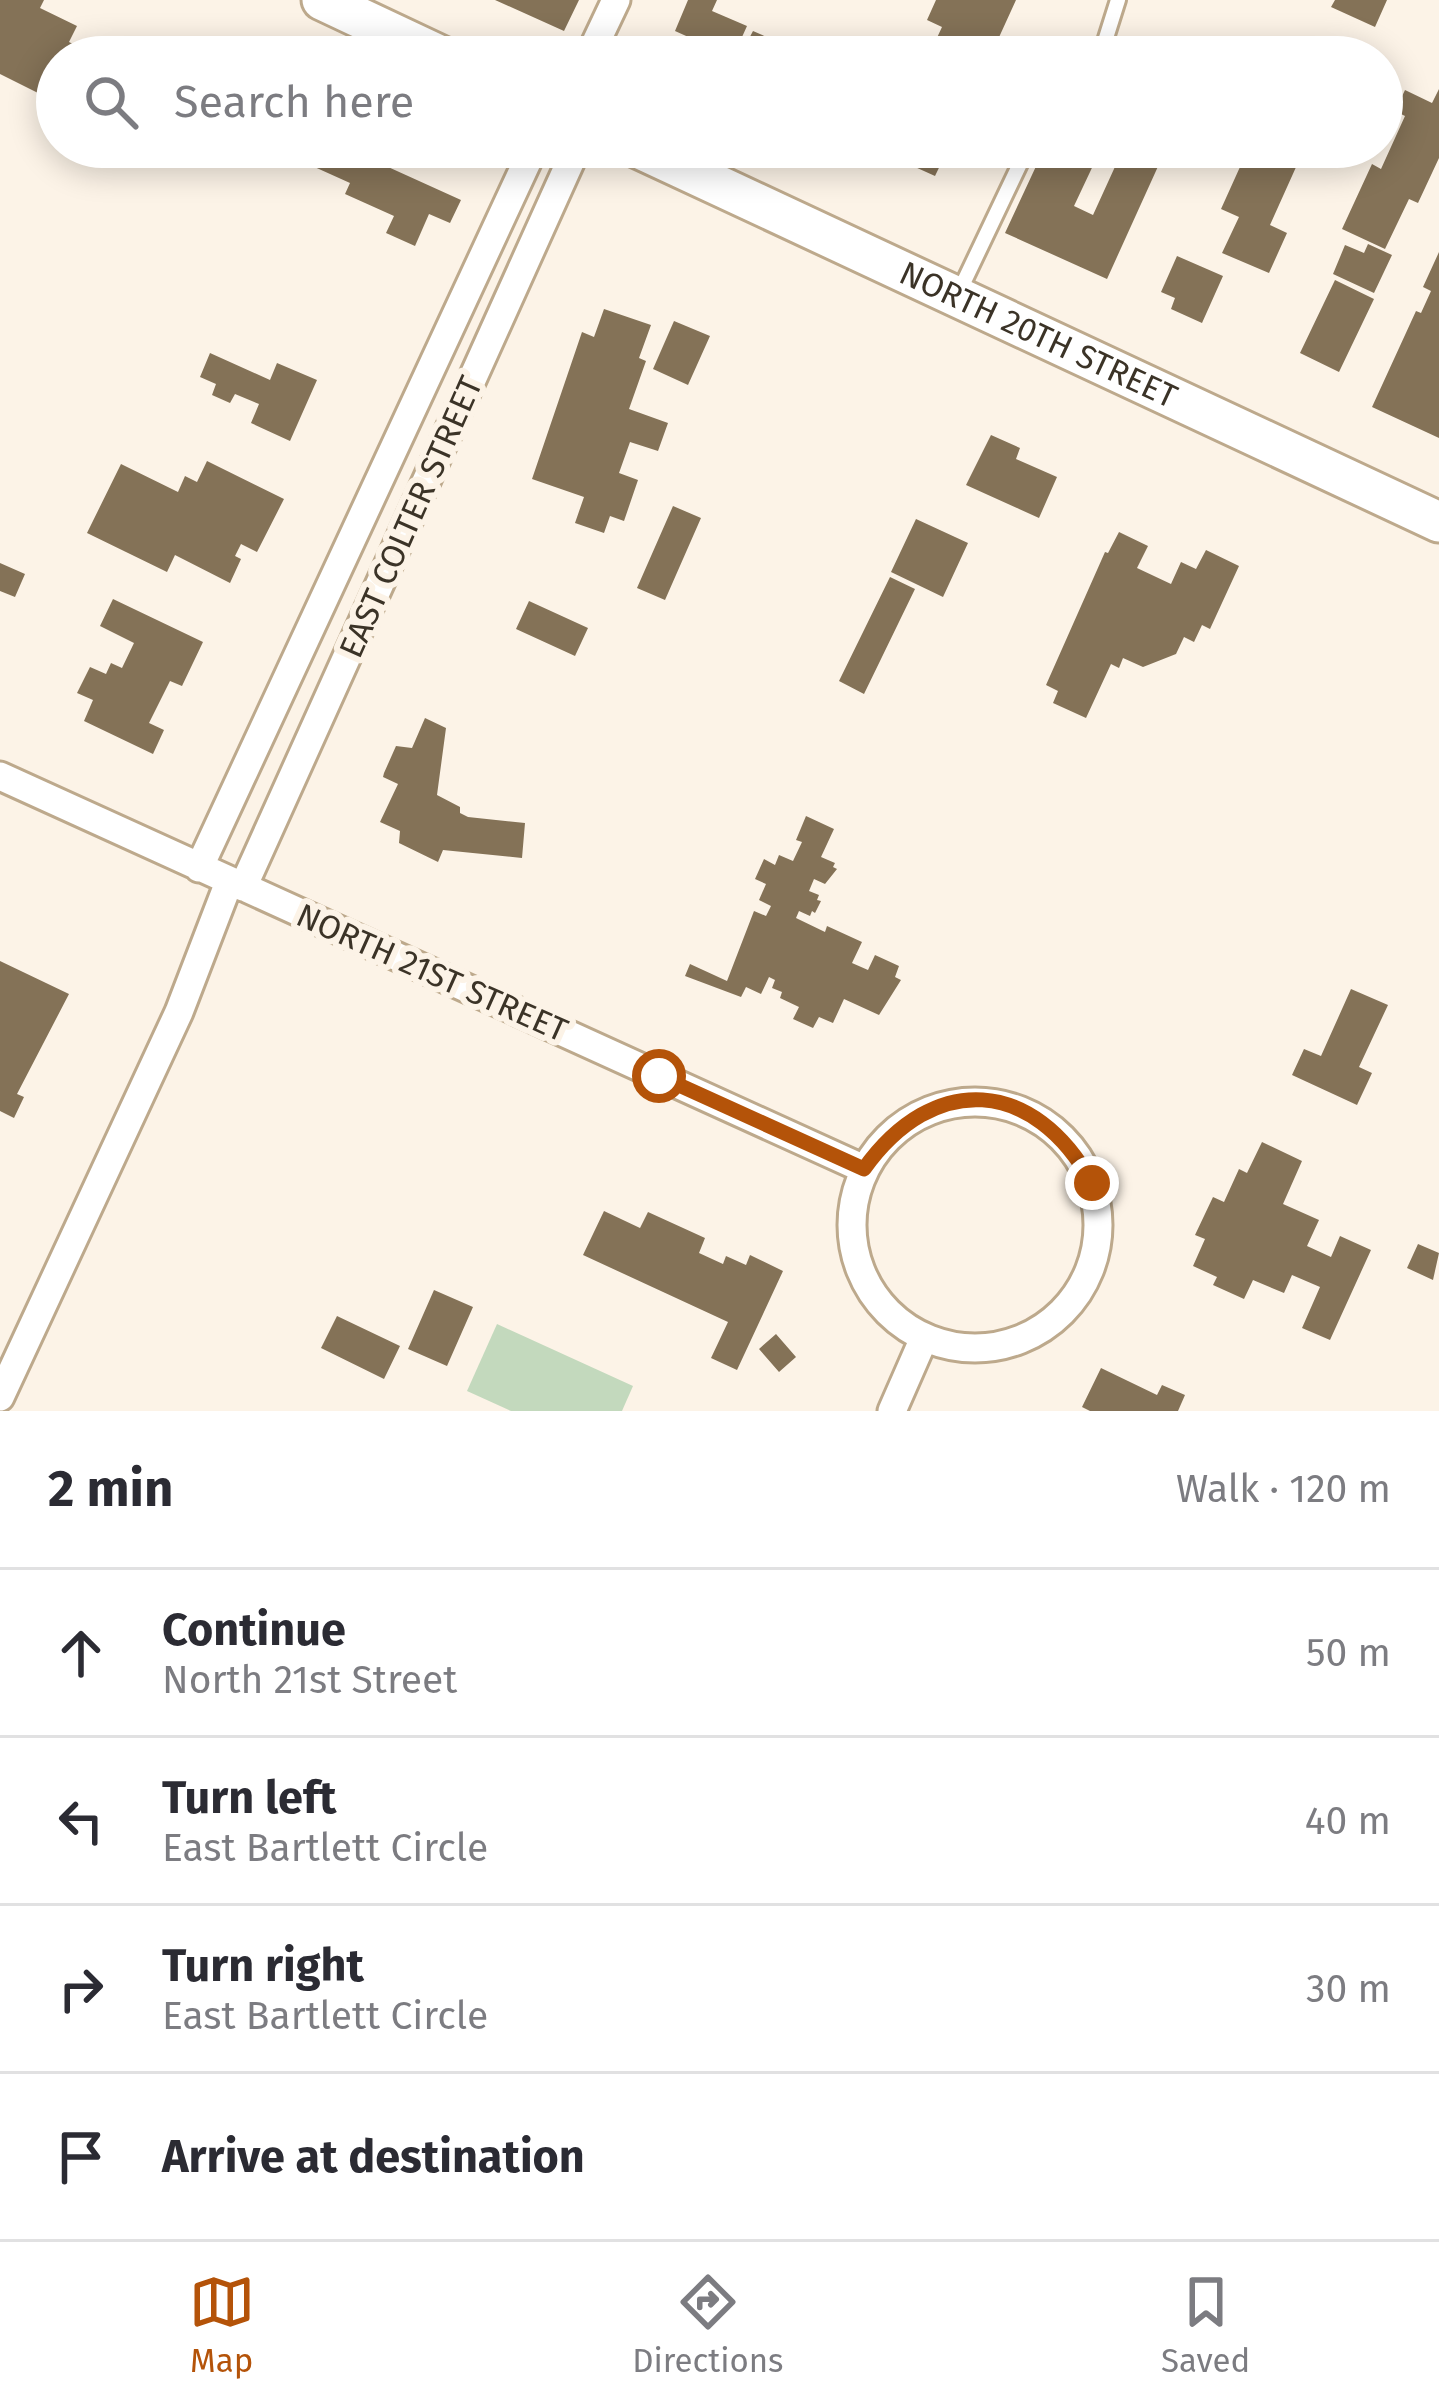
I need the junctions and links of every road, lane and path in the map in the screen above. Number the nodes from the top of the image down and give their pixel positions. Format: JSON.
{"nodes":[{"id":1,"x":322,"y":0,"type":"edge"},
{"id":2,"x":616,"y":0,"type":"edge"},
{"id":3,"x":1118,"y":0,"type":"edge"},
{"id":4,"x":398,"y":36,"type":"edge"},
{"id":5,"x":600,"y":36,"type":"edge"},
{"id":6,"x":1107,"y":36,"type":"edge"},
{"id":7,"x":524,"y":168,"type":"edge"},
{"id":8,"x":567,"y":168,"type":"edge"},
{"id":9,"x":681,"y":168,"type":"edge"},
{"id":10,"x":1018,"y":168,"type":"edge"},
{"id":11,"x":956,"y":296,"type":"junction"},
{"id":12,"x":1439,"y":522,"type":"edge"},
{"id":13,"x":0,"y":776,"type":"edge"},
{"id":14,"x":199,"y":868,"type":"junction"},
{"id":15,"x":236,"y":885,"type":"junction"},
{"id":16,"x":864,"y":1169,"type":"junction"},
{"id":17,"x":924,"y":1338,"type":"junction"},
{"id":18,"x":0,"y":1397,"type":"edge"},
{"id":19,"x":892,"y":1411,"type":"edge"}],
"edges":[{"from":1,"to":4,"type":"street"},
{"from":2,"to":5,"type":"street"},
{"from":3,"to":6,"type":"lane"},
{"from":7,"to":14,"type":"street","name":"EAST COLTER STREET"},
{"from":8,"to":15,"type":"street","name":"EAST COLTER STREET"},
{"from":9,"to":11,"type":"street","name":"NORTH 20TH STREET"},
{"from":10,"to":11,"type":"lane"},
{"from":11,"to":12,"type":"street","name":"NORTH 20TH STREET"},
{"from":13,"to":14,"type":"street","name":"NORTH 21ST STREET"},
{"from":14,"to":15,"type":"street","name":"NORTH 21ST STREET"},
{"from":15,"to":16,"type":"street","name":"NORTH 21ST STREET"},
{"from":15,"to":18,"type":"street","name":"EAST COLTER STREET"},
{"from":16,"to":17,"type":"street"},
{"from":16,"to":17,"type":"street"},
{"from":17,"to":19,"type":"street"}]}
